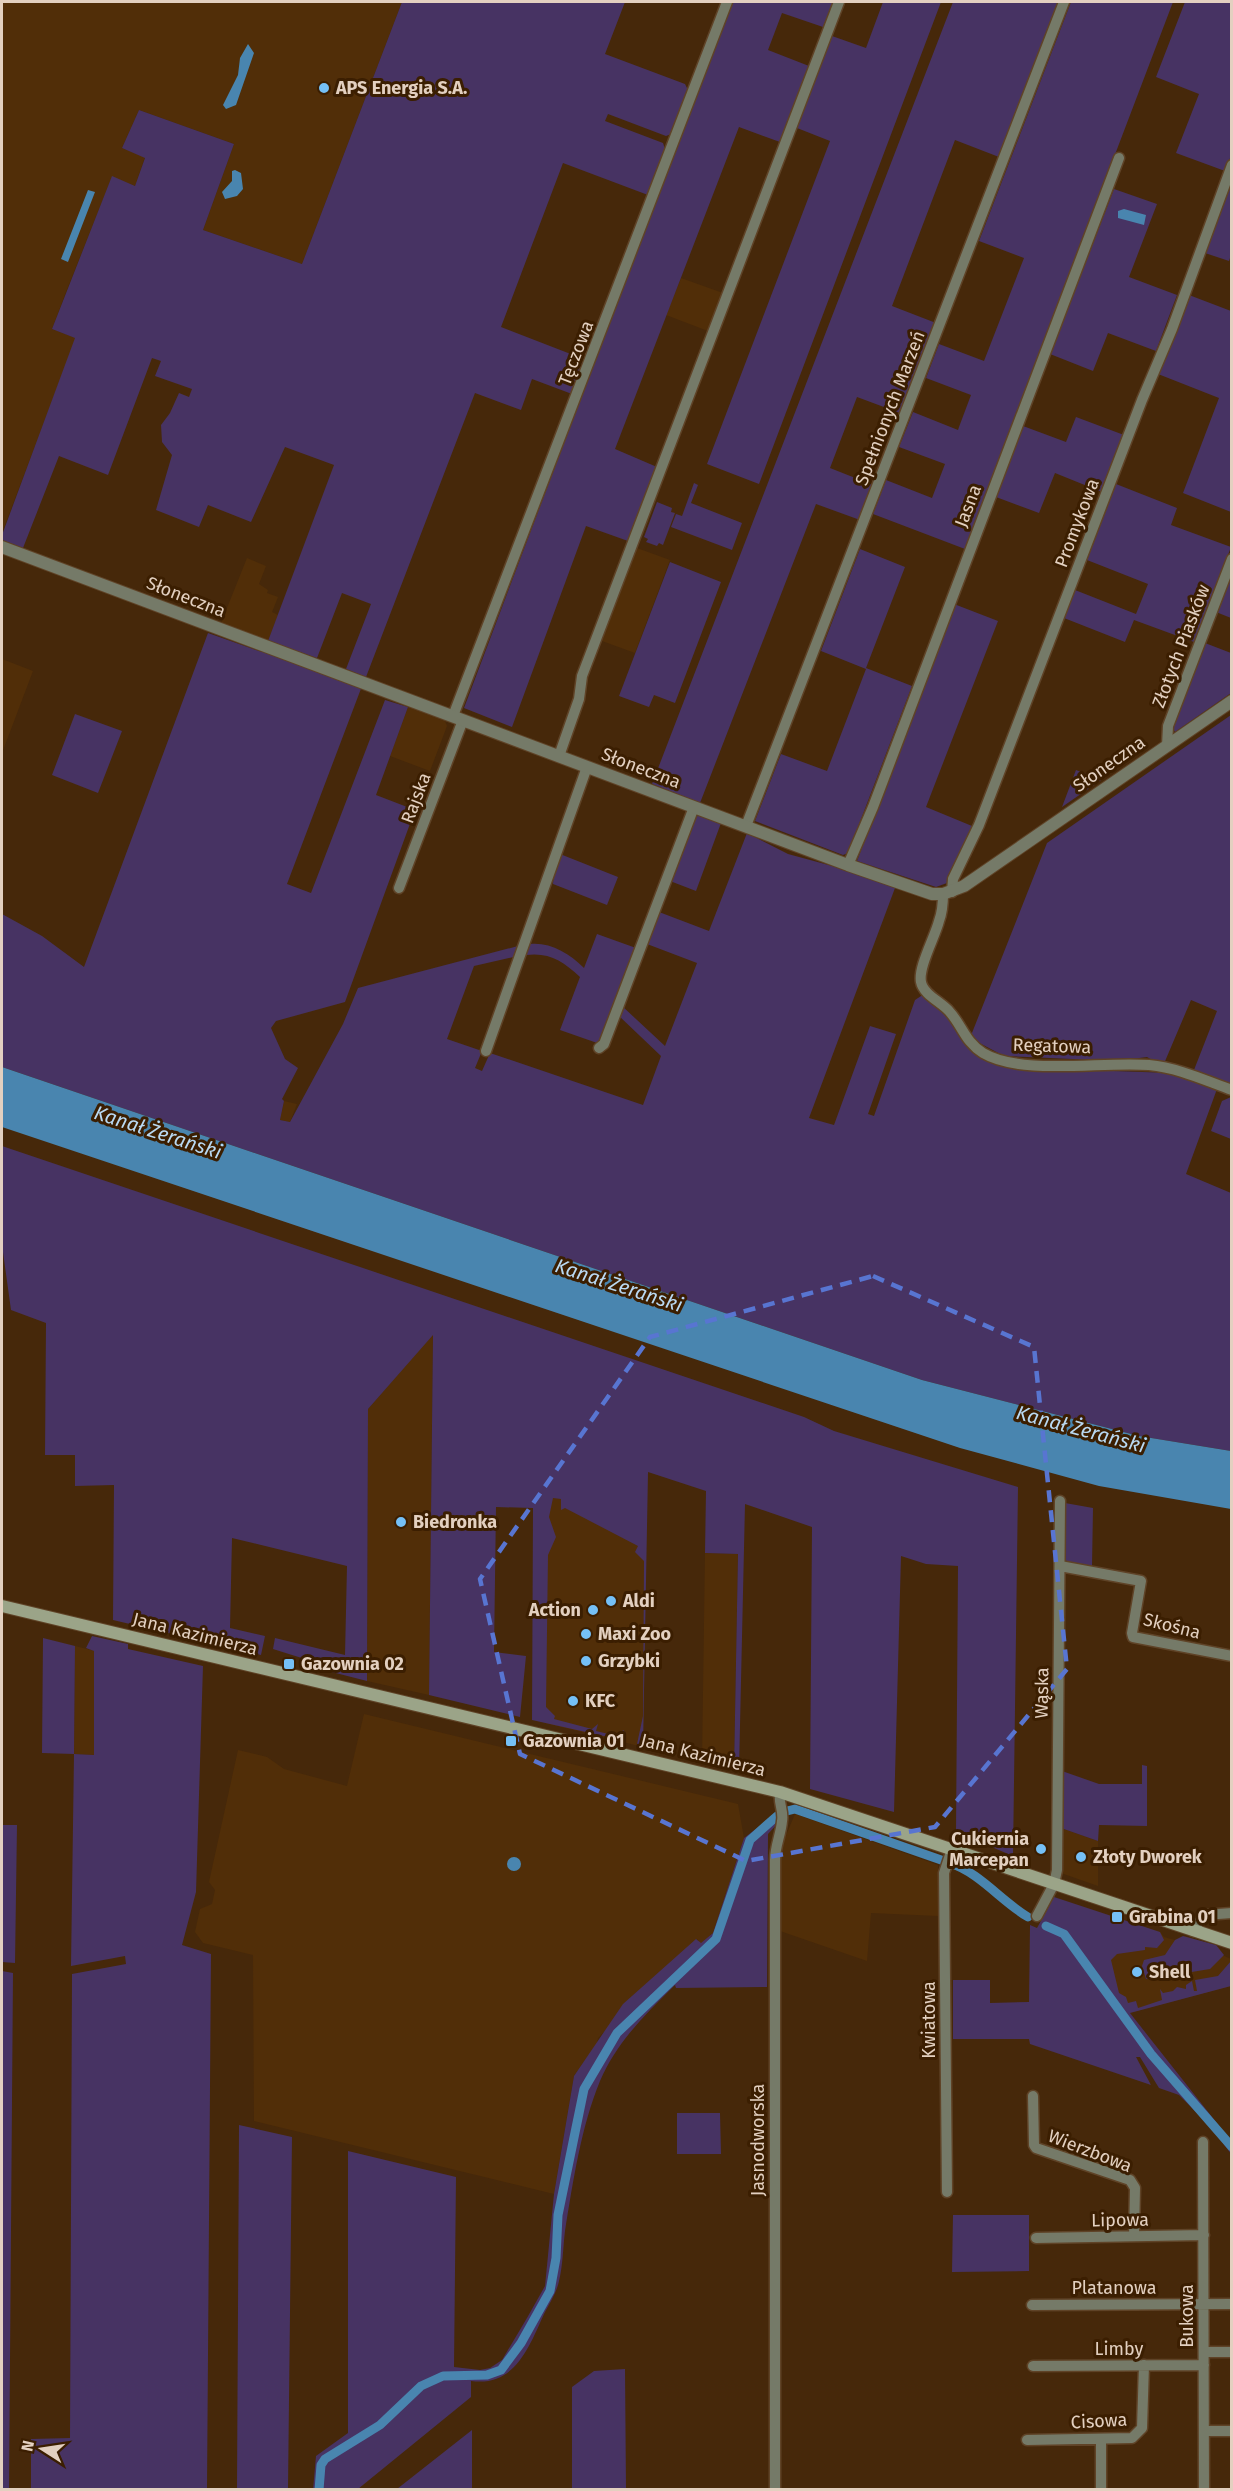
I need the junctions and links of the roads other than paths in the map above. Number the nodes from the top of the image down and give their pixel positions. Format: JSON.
{"nodes":[{"id":1,"x":727,"y":2,"type":"edge"},
{"id":2,"x":839,"y":2,"type":"edge"},
{"id":3,"x":1064,"y":2,"type":"edge"},
{"id":4,"x":1119,"y":158,"type":"dead end"},
{"id":5,"x":1232,"y":165,"type":"edge"},
{"id":6,"x":2,"y":547,"type":"edge"},
{"id":7,"x":1232,"y":560,"type":"edge"},
{"id":8,"x":1232,"y":701,"type":"edge"},
{"id":9,"x":458,"y":718,"type":"junction"},
{"id":10,"x":1167,"y":746,"type":"junction"},
{"id":11,"x":559,"y":756,"type":"junction"},
{"id":12,"x":587,"y":767,"type":"junction"},
{"id":13,"x":694,"y":807,"type":"junction"},
{"id":14,"x":746,"y":826,"type":"junction"},
{"id":15,"x":848,"y":865,"type":"junction"},
{"id":16,"x":399,"y":888,"type":"dead end"},
{"id":17,"x":947,"y":893,"type":"junction"},
{"id":18,"x":598,"y":1048,"type":"dead end"},
{"id":19,"x":486,"y":1051,"type":"dead end"},
{"id":20,"x":1232,"y":1089,"type":"edge"},
{"id":21,"x":1060,"y":1501,"type":"dead end"},
{"id":22,"x":1060,"y":1566,"type":"junction"},
{"id":23,"x":2,"y":1606,"type":"edge"},
{"id":24,"x":1232,"y":1656,"type":"edge"},
{"id":25,"x":780,"y":1792,"type":"junction"},
{"id":26,"x":952,"y":1849,"type":"junction"},
{"id":27,"x":1054,"y":1884,"type":"junction"},
{"id":28,"x":1232,"y":1913,"type":"edge"},
{"id":29,"x":1037,"y":1916,"type":"dead end"},
{"id":30,"x":1194,"y":1931,"type":"junction"},
{"id":31,"x":1232,"y":1943,"type":"edge"},
{"id":32,"x":1033,"y":2096,"type":"dead end"},
{"id":33,"x":1203,"y":2142,"type":"dead end"},
{"id":34,"x":947,"y":2192,"type":"dead end"},
{"id":35,"x":1204,"y":2235,"type":"junction"},
{"id":36,"x":1134,"y":2236,"type":"junction"},
{"id":37,"x":1036,"y":2238,"type":"dead end"},
{"id":38,"x":1032,"y":2304,"type":"dead end"},
{"id":39,"x":1204,"y":2304,"type":"junction"},
{"id":40,"x":1232,"y":2304,"type":"edge"},
{"id":41,"x":1204,"y":2352,"type":"junction"},
{"id":42,"x":1232,"y":2352,"type":"edge"},
{"id":43,"x":1144,"y":2365,"type":"junction"},
{"id":44,"x":1204,"y":2365,"type":"junction"},
{"id":45,"x":1033,"y":2366,"type":"dead end"},
{"id":46,"x":1205,"y":2431,"type":"junction"},
{"id":47,"x":1232,"y":2431,"type":"edge"},
{"id":48,"x":1101,"y":2439,"type":"junction"},
{"id":49,"x":1027,"y":2440,"type":"dead end"},
{"id":50,"x":775,"y":2490,"type":"edge"},
{"id":51,"x":1101,"y":2490,"type":"edge"},
{"id":52,"x":1204,"y":2490,"type":"edge"}],
"edges":[{"from":1,"to":9,"type":"street","name":"Tęczowa"},
{"from":2,"to":11,"type":"street"},
{"from":3,"to":14,"type":"street","name":"Spełnionych Marzeń"},
{"from":4,"to":15,"type":"street","name":"Jasna"},
{"from":5,"to":17,"type":"street","name":"Promykowa"},
{"from":6,"to":9,"type":"street","name":"Słoneczna"},
{"from":7,"to":10,"type":"street","name":"Złotych Piasków"},
{"from":8,"to":10,"type":"street","name":"Słoneczna"},
{"from":9,"to":11,"type":"street","name":"Słoneczna"},
{"from":9,"to":16,"type":"street","name":"Rajska"},
{"from":10,"to":17,"type":"street","name":"Słoneczna"},
{"from":11,"to":12,"type":"street","name":"Słoneczna"},
{"from":12,"to":13,"type":"street","name":"Słoneczna"},
{"from":12,"to":19,"type":"street"},
{"from":13,"to":14,"type":"street","name":"Słoneczna"},
{"from":13,"to":18,"type":"street"},
{"from":14,"to":15,"type":"street","name":"Słoneczna"},
{"from":15,"to":17,"type":"street","name":"Słoneczna"},
{"from":17,"to":20,"type":"street","name":"Regatowa"},
{"from":21,"to":22,"type":"street","name":"Wąska"},
{"from":22,"to":24,"type":"street","name":"Skośna"},
{"from":22,"to":27,"type":"street","name":"Wąska"},
{"from":23,"to":25,"type":"main road","name":"Jana Kazimierza"},
{"from":25,"to":26,"type":"main road","name":"Jana Kazimierza"},
{"from":25,"to":50,"type":"street","name":"Jasnodworska"},
{"from":26,"to":27,"type":"main road","name":"Jana Kazimierza"},
{"from":26,"to":34,"type":"street","name":"Kwiatowa"},
{"from":27,"to":29,"type":"street"},
{"from":27,"to":30,"type":"main road","name":"Jana Kazimierza"},
{"from":28,"to":30,"type":"street"},
{"from":30,"to":31,"type":"main road","name":"Jana Kazimierza"},
{"from":32,"to":36,"type":"street","name":"Wierzbowa"},
{"from":33,"to":35,"type":"street","name":"Bukowa"},
{"from":35,"to":36,"type":"street","name":"Lipowa"},
{"from":35,"to":39,"type":"street","name":"Bukowa"},
{"from":36,"to":37,"type":"street","name":"Lipowa"},
{"from":38,"to":39,"type":"street","name":"Platanowa"},
{"from":39,"to":40,"type":"street","name":"Platanowa"},
{"from":39,"to":41,"type":"street","name":"Bukowa"},
{"from":41,"to":42,"type":"street"},
{"from":41,"to":44,"type":"street","name":"Bukowa"},
{"from":43,"to":44,"type":"street","name":"Limby"},
{"from":43,"to":45,"type":"street","name":"Limby"},
{"from":43,"to":48,"type":"street","name":"Cisowa"},
{"from":44,"to":46,"type":"street","name":"Bukowa"},
{"from":46,"to":47,"type":"street"},
{"from":46,"to":52,"type":"street","name":"Bukowa"},
{"from":48,"to":49,"type":"street","name":"Cisowa"},
{"from":48,"to":51,"type":"street"}]}
